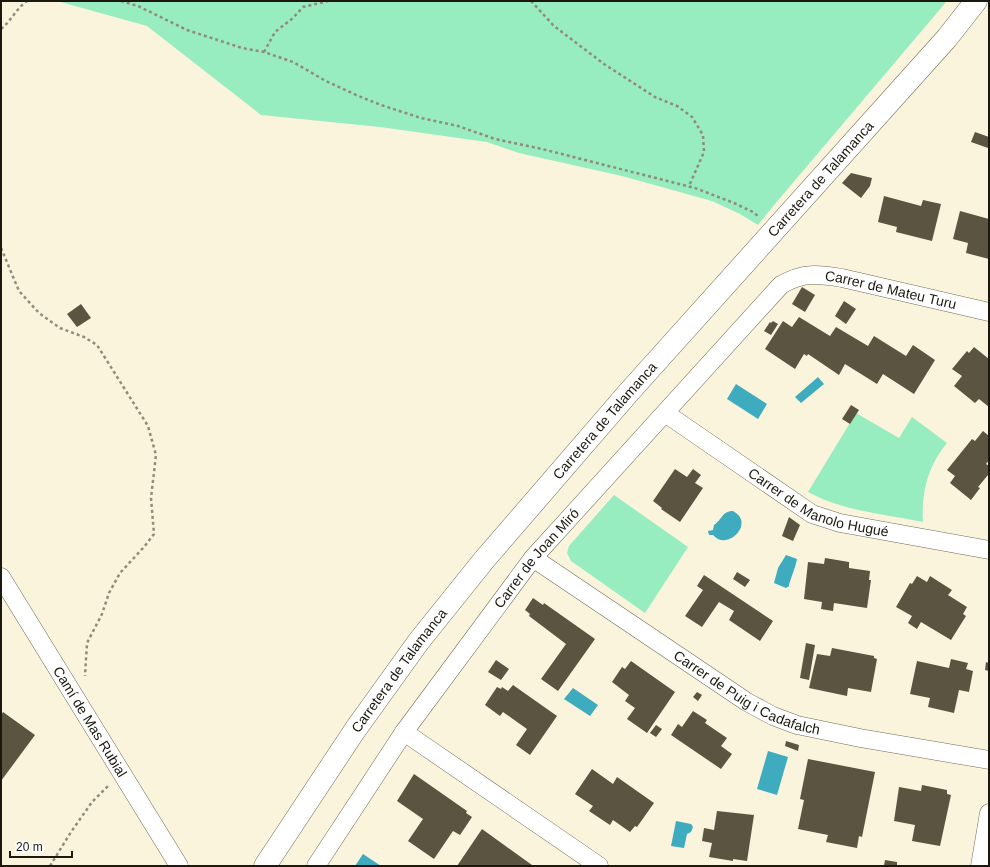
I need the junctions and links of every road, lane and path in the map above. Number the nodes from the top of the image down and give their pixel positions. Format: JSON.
{"nodes":[{"id":1,"x":27,"y":1,"type":"edge"},
{"id":2,"x":121,"y":1,"type":"edge"},
{"id":3,"x":328,"y":1,"type":"edge"},
{"id":4,"x":531,"y":1,"type":"edge"},
{"id":5,"x":976,"y":1,"type":"edge"},
{"id":6,"x":1,"y":29,"type":"edge"},
{"id":7,"x":264,"y":52,"type":"junction"},
{"id":8,"x":689,"y":186,"type":"junction"},
{"id":9,"x":775,"y":231,"type":"junction"},
{"id":10,"x":1,"y":248,"type":"edge"},
{"id":11,"x":792,"y":278,"type":"joint"},
{"id":12,"x":989,"y":312,"type":"edge"},
{"id":13,"x":665,"y":413,"type":"junction"},
{"id":14,"x":989,"y":550,"type":"edge"},
{"id":15,"x":533,"y":558,"type":"junction"},
{"id":16,"x":1,"y":576,"type":"edge"},
{"id":17,"x":84,"y":711,"type":"junction"},
{"id":18,"x":404,"y":732,"type":"junction"},
{"id":19,"x":989,"y":760,"type":"edge"},
{"id":20,"x":121,"y":773,"type":"junction"},
{"id":21,"x":989,"y":813,"type":"edge"},
{"id":22,"x":50,"y":866,"type":"edge"},
{"id":23,"x":179,"y":866,"type":"edge"},
{"id":24,"x":265,"y":866,"type":"edge"},
{"id":25,"x":316,"y":866,"type":"edge"},
{"id":26,"x":599,"y":866,"type":"edge"},
{"id":27,"x":980,"y":866,"type":"edge"}],
"edges":[{"from":1,"to":6,"type":"path"},
{"from":2,"to":7,"type":"path"},
{"from":3,"to":7,"type":"path"},
{"from":4,"to":8,"type":"path"},
{"from":5,"to":9,"type":"street","name":"Carretera de Talamanca"},
{"from":7,"to":8,"type":"path"},
{"from":8,"to":9,"type":"path"},
{"from":9,"to":24,"type":"street","name":"Carretera de Talamanca"},
{"from":10,"to":17,"type":"path"},
{"from":11,"to":12,"type":"street","name":"Carrer de Mateu Turu"},
{"from":11,"to":13,"type":"street","name":"Carrer de Joan Miró"},
{"from":13,"to":14,"type":"street","name":"Carrer de Manolo Hugué"},
{"from":13,"to":15,"type":"street","name":"Carrer de Joan Miró"},
{"from":15,"to":18,"type":"street","name":"Carrer de Joan Miró"},
{"from":15,"to":19,"type":"street","name":"Carrer de Puig i Cadafalch"},
{"from":16,"to":17,"type":"street","name":"Camí de Mas Rubial"},
{"from":17,"to":20,"type":"street","name":"Camí de Mas Rubial"},
{"from":18,"to":25,"type":"street","name":"Carrer de Joan Miró"},
{"from":18,"to":26,"type":"street"},
{"from":20,"to":22,"type":"path"},
{"from":20,"to":23,"type":"street","name":"Camí de Mas Rubial"},
{"from":21,"to":27,"type":"street"}]}
